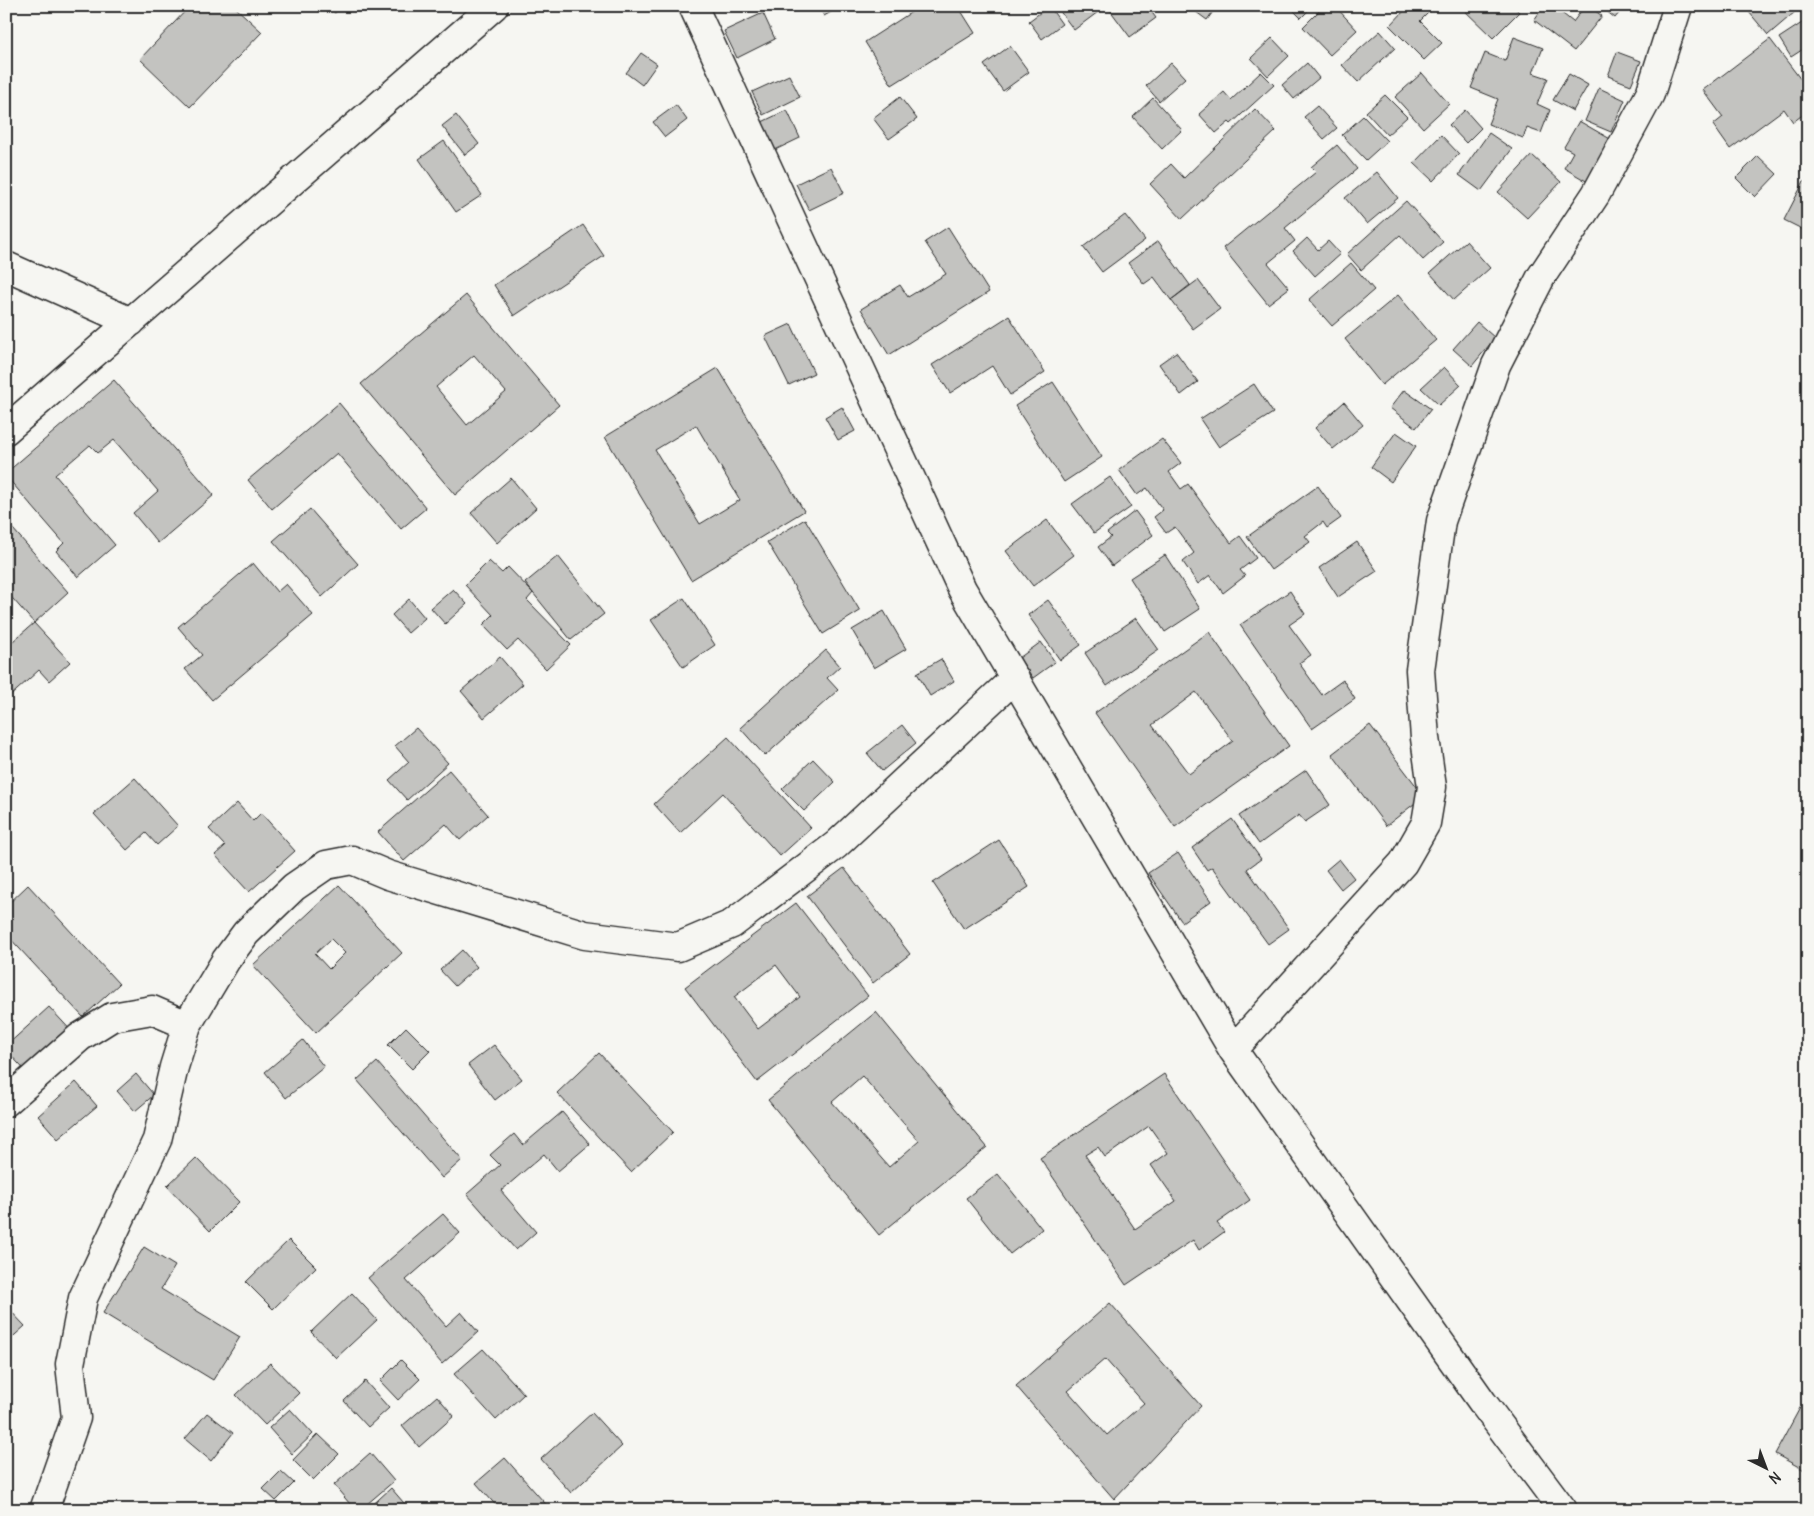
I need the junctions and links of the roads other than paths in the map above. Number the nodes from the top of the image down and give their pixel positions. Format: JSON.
{"nodes":[{"id":1,"x":494,"y":6,"type":"edge"},
{"id":2,"x":693,"y":6,"type":"edge"},
{"id":3,"x":1678,"y":6,"type":"edge"},
{"id":4,"x":6,"y":266,"type":"edge"},
{"id":5,"x":131,"y":322,"type":"junction"},
{"id":6,"x":6,"y":430,"type":"edge"},
{"id":7,"x":1015,"y":678,"type":"junction"},
{"id":8,"x":187,"y":1025,"type":"junction"},
{"id":9,"x":1233,"y":1050,"type":"junction"},
{"id":10,"x":6,"y":1102,"type":"edge"},
{"id":11,"x":44,"y":1510,"type":"edge"},
{"id":12,"x":1563,"y":1510,"type":"edge"}],
"edges":[{"from":1,"to":5,"type":"street"},
{"from":2,"to":7,"type":"street"},
{"from":3,"to":9,"type":"street"},
{"from":4,"to":5,"type":"street"},
{"from":5,"to":6,"type":"street"},
{"from":7,"to":8,"type":"street"},
{"from":7,"to":9,"type":"street"},
{"from":8,"to":10,"type":"street"},
{"from":8,"to":11,"type":"street"},
{"from":9,"to":12,"type":"street"}]}
